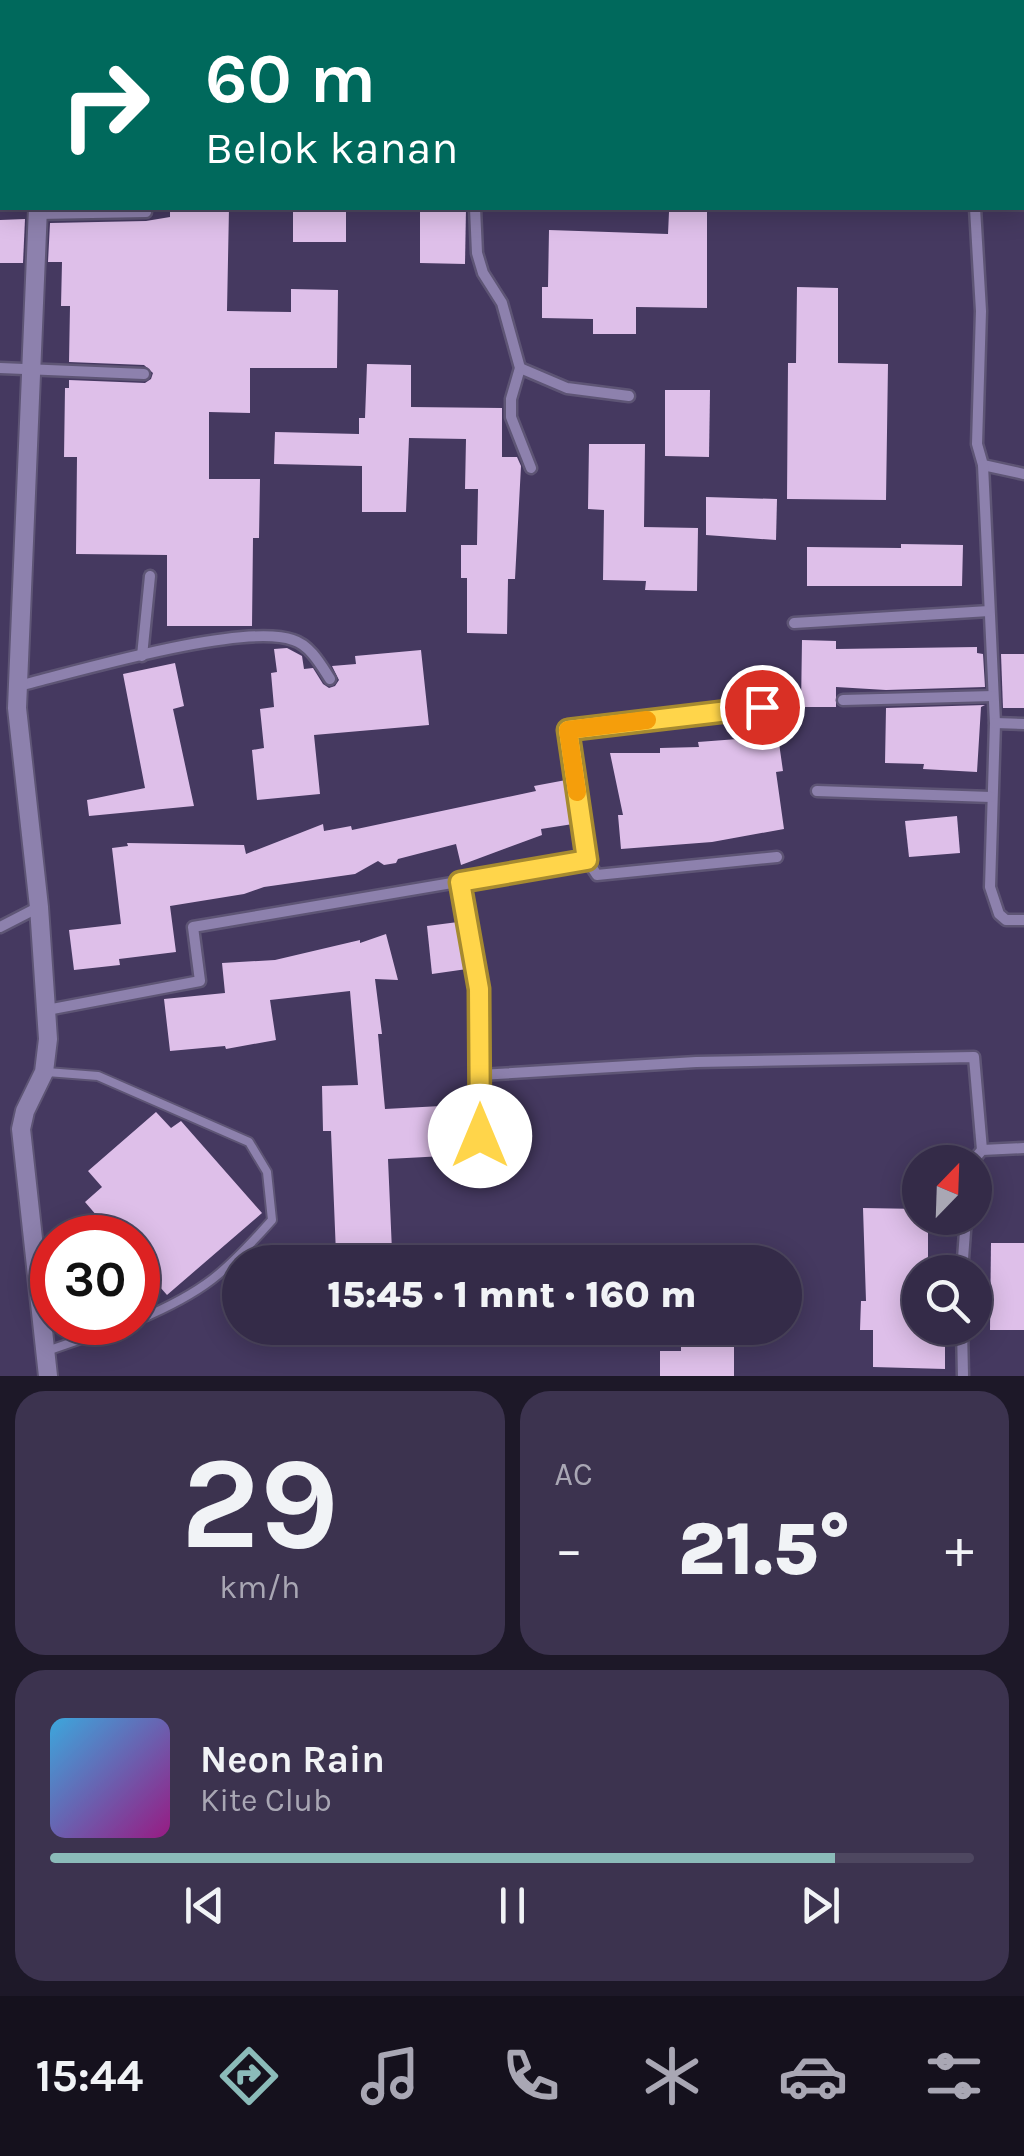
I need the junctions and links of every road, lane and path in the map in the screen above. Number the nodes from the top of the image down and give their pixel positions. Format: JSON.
{"nodes":[{"id":1,"x":475,"y":210,"type":"edge"},
{"id":2,"x":975,"y":210,"type":"edge"},
{"id":3,"x":38,"y":211,"type":"edge"},
{"id":4,"x":146,"y":212,"type":"dead end"},
{"id":5,"x":0,"y":368,"type":"edge"},
{"id":6,"x":520,"y":368,"type":"junction"},
{"id":7,"x":32,"y":370,"type":"junction"},
{"id":8,"x":144,"y":374,"type":"dead end"},
{"id":9,"x":629,"y":396,"type":"dead end"},
{"id":10,"x":983,"y":465,"type":"junction"},
{"id":11,"x":530,"y":468,"type":"dead end"},
{"id":12,"x":1024,"y":474,"type":"edge"},
{"id":13,"x":150,"y":576,"type":"dead end"},
{"id":14,"x":989,"y":612,"type":"junction"},
{"id":15,"x":794,"y":623,"type":"dead end"},
{"id":16,"x":142,"y":656,"type":"junction"},
{"id":17,"x":330,"y":679,"type":"dead end"},
{"id":18,"x":18,"y":686,"type":"junction"},
{"id":19,"x":993,"y":696,"type":"junction"},
{"id":20,"x":844,"y":700,"type":"dead end"},
{"id":21,"x":762,"y":707,"type":"dead end"},
{"id":22,"x":994,"y":723,"type":"junction"},
{"id":23,"x":1024,"y":724,"type":"edge"},
{"id":24,"x":817,"y":790,"type":"dead end"},
{"id":25,"x":991,"y":796,"type":"junction"},
{"id":26,"x":777,"y":857,"type":"dead end"},
{"id":27,"x":587,"y":860,"type":"junction"},
{"id":28,"x":460,"y":882,"type":"junction"},
{"id":29,"x":39,"y":907,"type":"junction"},
{"id":30,"x":1024,"y":920,"type":"edge"},
{"id":31,"x":0,"y":927,"type":"edge"},
{"id":32,"x":47,"y":1010,"type":"junction"},
{"id":33,"x":44,"y":1072,"type":"junction"},
{"id":34,"x":480,"y":1074,"type":"junction"},
{"id":35,"x":982,"y":1145,"type":"edge"},
{"id":36,"x":1024,"y":1148,"type":"edge"},
{"id":37,"x":992,"y":1150,"type":"edge"},
{"id":38,"x":480,"y":1167,"type":"dead end"},
{"id":39,"x":160,"y":1309,"type":"edge"},
{"id":40,"x":64,"y":1345,"type":"edge"},
{"id":41,"x":962,"y":1345,"type":"edge"},
{"id":42,"x":44,"y":1352,"type":"junction"},
{"id":43,"x":48,"y":1376,"type":"edge"},
{"id":44,"x":963,"y":1376,"type":"edge"}],
"edges":[{"from":1,"to":6,"type":"street"},
{"from":2,"to":10,"type":"street"},
{"from":3,"to":4,"type":"street"},
{"from":3,"to":7,"type":"street"},
{"from":5,"to":7,"type":"street"},
{"from":6,"to":9,"type":"street"},
{"from":6,"to":11,"type":"street"},
{"from":7,"to":8,"type":"street"},
{"from":7,"to":18,"type":"street"},
{"from":10,"to":12,"type":"street"},
{"from":10,"to":14,"type":"street"},
{"from":13,"to":16,"type":"street"},
{"from":14,"to":15,"type":"street"},
{"from":14,"to":19,"type":"street"},
{"from":16,"to":17,"type":"street"},
{"from":16,"to":18,"type":"street"},
{"from":18,"to":29,"type":"street"},
{"from":19,"to":20,"type":"street"},
{"from":19,"to":22,"type":"street"},
{"from":21,"to":27,"type":"street"},
{"from":22,"to":23,"type":"street"},
{"from":22,"to":25,"type":"street"},
{"from":24,"to":25,"type":"street"},
{"from":25,"to":30,"type":"street"},
{"from":26,"to":27,"type":"street"},
{"from":27,"to":28,"type":"street"},
{"from":28,"to":32,"type":"street"},
{"from":28,"to":34,"type":"street"},
{"from":29,"to":31,"type":"street"},
{"from":29,"to":32,"type":"street"},
{"from":32,"to":33,"type":"street"},
{"from":33,"to":39,"type":"lane"},
{"from":33,"to":42,"type":"street"},
{"from":34,"to":35,"type":"street"},
{"from":34,"to":38,"type":"street"},
{"from":36,"to":37,"type":"street"},
{"from":40,"to":42,"type":"lane"},
{"from":41,"to":44,"type":"street"},
{"from":42,"to":43,"type":"street"}]}
